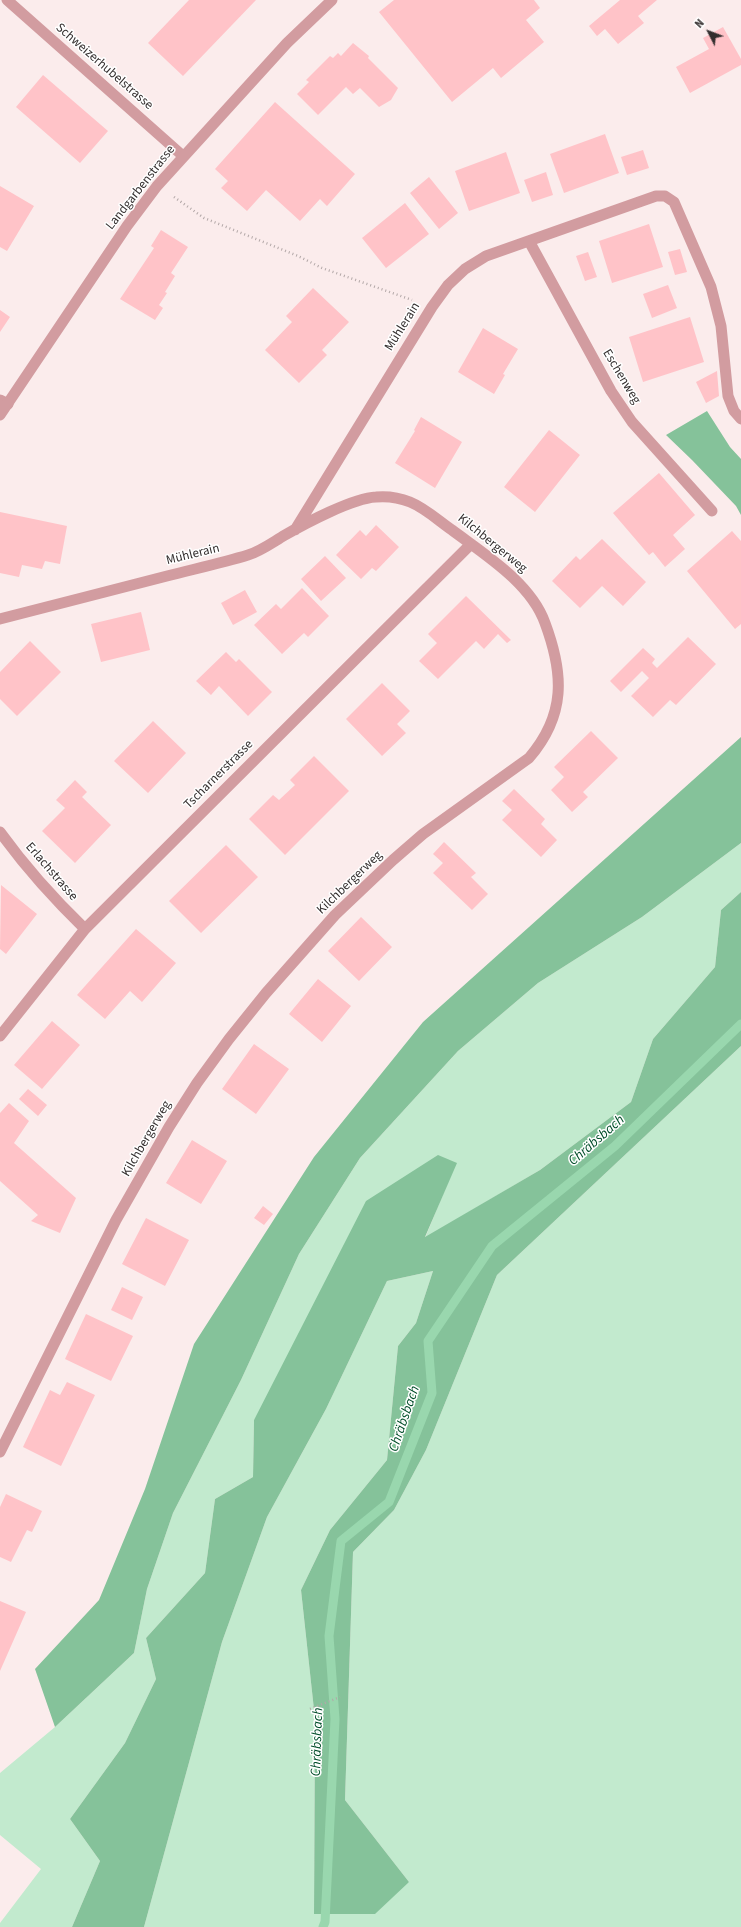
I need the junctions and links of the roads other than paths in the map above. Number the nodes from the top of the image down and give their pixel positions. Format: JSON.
{"nodes":[{"id":1,"x":7,"y":0,"type":"edge"},
{"id":2,"x":332,"y":0,"type":"edge"},
{"id":3,"x":183,"y":156,"type":"junction"},
{"id":4,"x":529,"y":241,"type":"junction"},
{"id":5,"x":4,"y":402,"type":"edge"},
{"id":6,"x":739,"y":414,"type":"edge"},
{"id":7,"x":0,"y":416,"type":"edge"},
{"id":8,"x":712,"y":511,"type":"dead end"},
{"id":9,"x":295,"y":530,"type":"junction"},
{"id":10,"x":471,"y":544,"type":"junction"},
{"id":11,"x":0,"y":619,"type":"edge"},
{"id":12,"x":0,"y":832,"type":"edge"},
{"id":13,"x":85,"y":929,"type":"junction"},
{"id":14,"x":0,"y":1036,"type":"edge"},
{"id":15,"x":0,"y":1452,"type":"edge"}],
"edges":[{"from":1,"to":3,"type":"street","name":"Schweizerhubelstrasse"},
{"from":2,"to":3,"type":"street","name":"Landgarbenstrasse"},
{"from":3,"to":5,"type":"street","name":"Landgarbenstrasse"},
{"from":4,"to":6,"type":"street","name":"Mühlerain"},
{"from":4,"to":8,"type":"street","name":"Eschenweg"},
{"from":4,"to":9,"type":"street","name":"Mühlerain"},
{"from":5,"to":7,"type":"street","name":"Landgarbenstrasse"},
{"from":9,"to":10,"type":"street","name":"Kilchbergerweg"},
{"from":9,"to":11,"type":"street","name":"Mühlerain"},
{"from":10,"to":13,"type":"street","name":"Tscharnerstrasse"},
{"from":10,"to":15,"type":"street","name":"Kilchbergerweg"},
{"from":12,"to":13,"type":"street","name":"Erlachstrasse"},
{"from":13,"to":14,"type":"street","name":"Tscharnerstrasse"}]}
